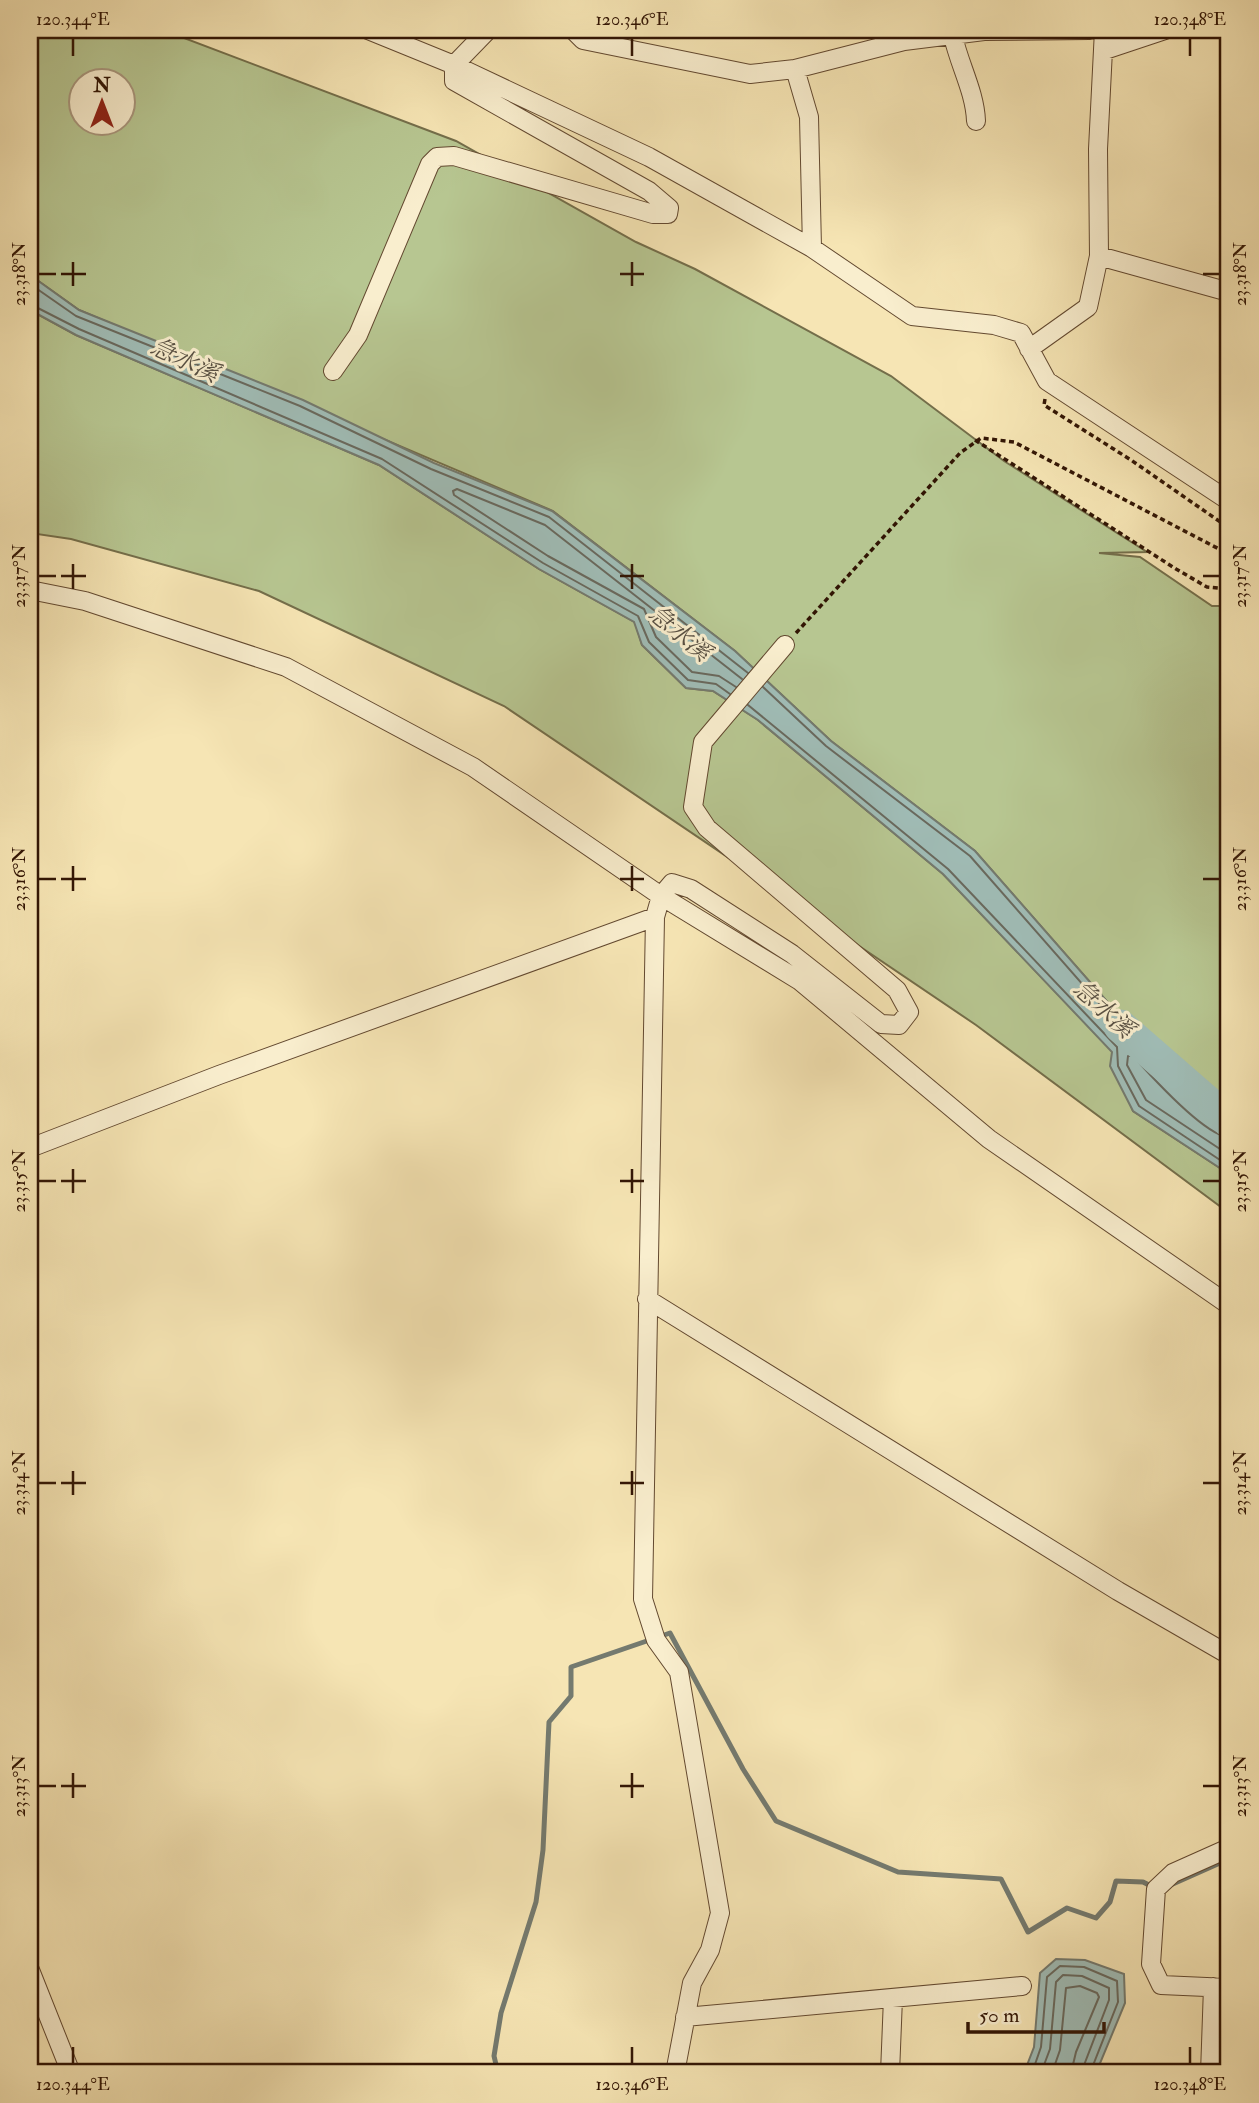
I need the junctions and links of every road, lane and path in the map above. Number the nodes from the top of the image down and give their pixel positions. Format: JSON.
{"nodes":[{"id":1,"x":368,"y":30,"type":"edge"},
{"id":2,"x":488,"y":30,"type":"edge"},
{"id":3,"x":573,"y":30,"type":"edge"},
{"id":4,"x":1090,"y":30,"type":"edge"},
{"id":5,"x":1104,"y":30,"type":"edge"},
{"id":6,"x":1165,"y":30,"type":"edge"},
{"id":7,"x":953,"y":36,"type":"junction"},
{"id":8,"x":1105,"y":50,"type":"junction"},
{"id":9,"x":454,"y":65,"type":"junction"},
{"id":10,"x":795,"y":69,"type":"junction"},
{"id":11,"x":976,"y":121,"type":"dead end"},
{"id":12,"x":812,"y":248,"type":"junction"},
{"id":13,"x":1099,"y":256,"type":"junction"},
{"id":14,"x":1229,"y":292,"type":"edge"},
{"id":15,"x":1029,"y":349,"type":"junction"},
{"id":16,"x":333,"y":371,"type":"dead end"},
{"id":17,"x":1047,"y":381,"type":"junction"},
{"id":18,"x":975,"y":440,"type":"junction"},
{"id":19,"x":1229,"y":500,"type":"edge"},
{"id":20,"x":1229,"y":528,"type":"edge"},
{"id":21,"x":1229,"y":545,"type":"edge"},
{"id":22,"x":1229,"y":589,"type":"edge"},
{"id":23,"x":30,"y":590,"type":"edge"},
{"id":24,"x":785,"y":645,"type":"joint"},
{"id":25,"x":661,"y":896,"type":"junction"},
{"id":26,"x":656,"y":917,"type":"junction"},
{"id":27,"x":30,"y":1148,"type":"edge"},
{"id":28,"x":647,"y":1299,"type":"junction"},
{"id":29,"x":1229,"y":1305,"type":"edge"},
{"id":30,"x":1229,"y":1655,"type":"edge"},
{"id":31,"x":1229,"y":1848,"type":"edge"},
{"id":32,"x":30,"y":1970,"type":"edge"},
{"id":33,"x":1022,"y":1986,"type":"dead end"},
{"id":34,"x":1221,"y":1988,"type":"edge"},
{"id":35,"x":893,"y":1998,"type":"junction"},
{"id":36,"x":685,"y":2017,"type":"junction"},
{"id":37,"x":71,"y":2073,"type":"edge"},
{"id":38,"x":675,"y":2073,"type":"edge"},
{"id":39,"x":890,"y":2073,"type":"edge"},
{"id":40,"x":1210,"y":2073,"type":"edge"}],
"edges":[{"from":1,"to":9,"type":"street"},
{"from":2,"to":9,"type":"street"},
{"from":3,"to":10,"type":"street"},
{"from":4,"to":7,"type":"street"},
{"from":5,"to":8,"type":"street"},
{"from":6,"to":8,"type":"street"},
{"from":7,"to":10,"type":"street"},
{"from":7,"to":11,"type":"street"},
{"from":8,"to":13,"type":"street"},
{"from":9,"to":12,"type":"street"},
{"from":9,"to":16,"type":"street"},
{"from":10,"to":12,"type":"street"},
{"from":12,"to":15,"type":"street"},
{"from":13,"to":14,"type":"street"},
{"from":13,"to":15,"type":"street"},
{"from":15,"to":17,"type":"street"},
{"from":17,"to":19,"type":"street"},
{"from":17,"to":20,"type":"path"},
{"from":18,"to":21,"type":"path"},
{"from":18,"to":22,"type":"path"},
{"from":18,"to":24,"type":"path"},
{"from":23,"to":25,"type":"street"},
{"from":24,"to":25,"type":"street"},
{"from":25,"to":26,"type":"street"},
{"from":25,"to":29,"type":"street"},
{"from":26,"to":27,"type":"street"},
{"from":26,"to":28,"type":"street"},
{"from":28,"to":30,"type":"street"},
{"from":28,"to":36,"type":"street"},
{"from":31,"to":34,"type":"street"},
{"from":32,"to":37,"type":"street"},
{"from":33,"to":35,"type":"street"},
{"from":34,"to":40,"type":"street"},
{"from":35,"to":36,"type":"street"},
{"from":35,"to":39,"type":"street"},
{"from":36,"to":38,"type":"street"}]}
